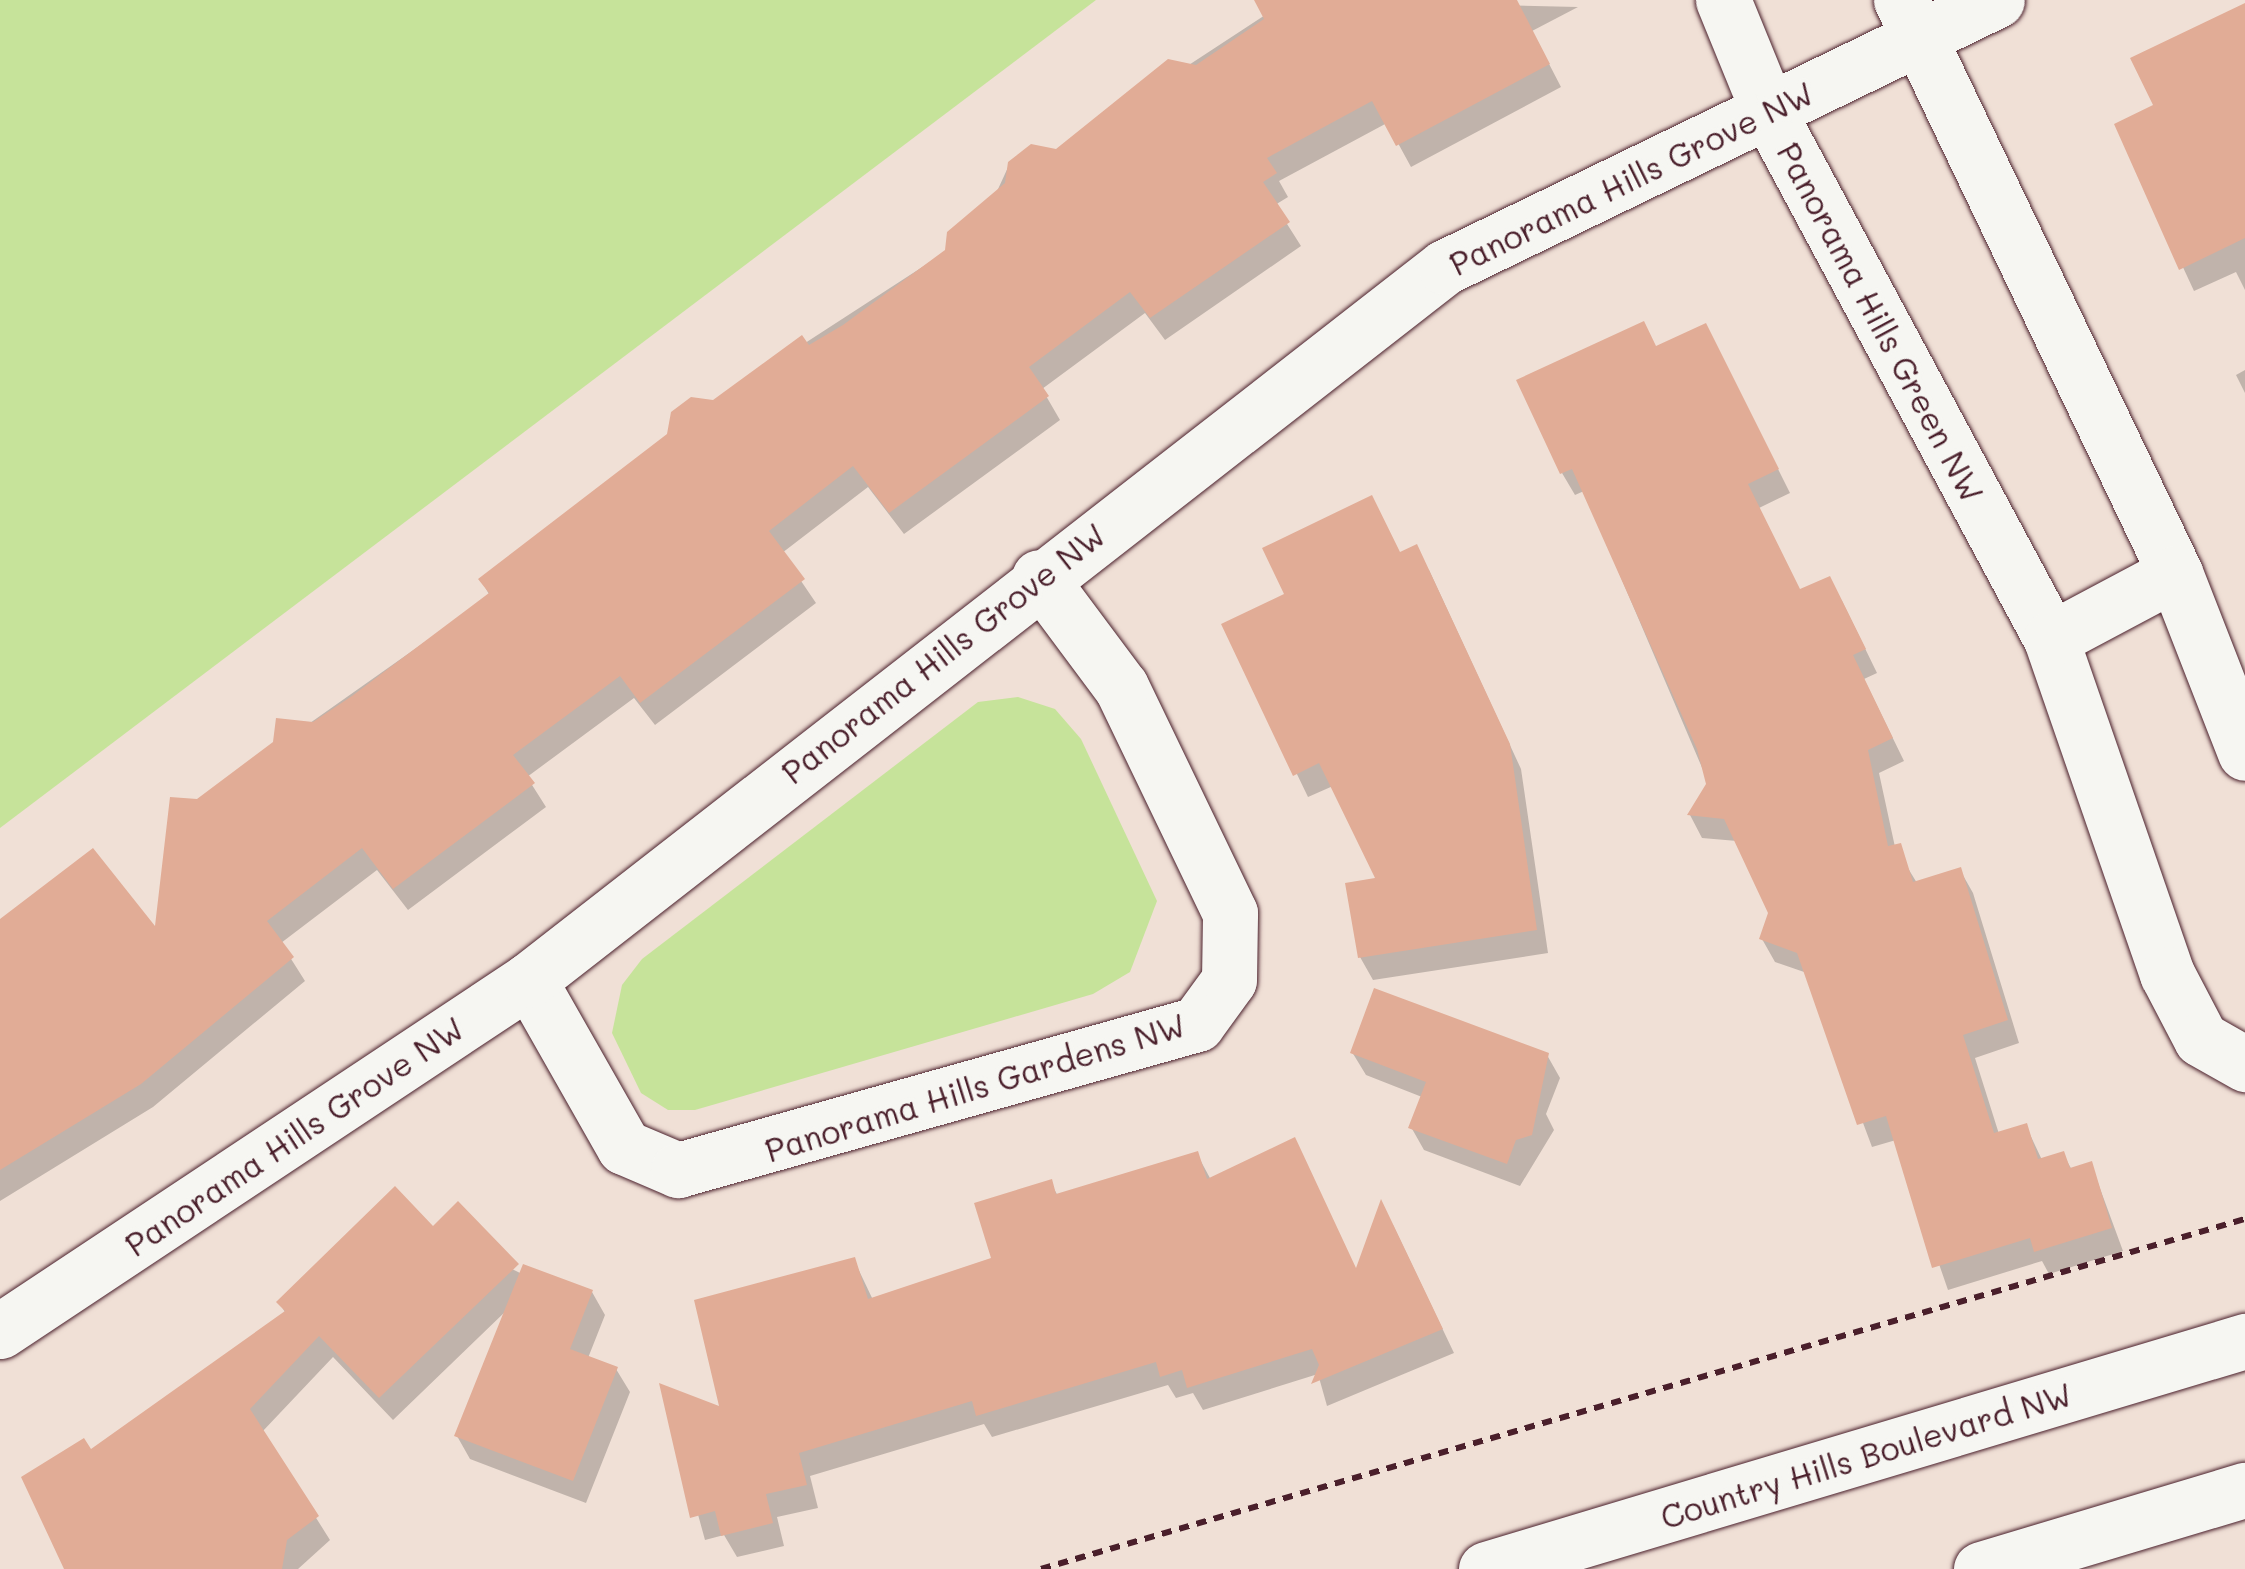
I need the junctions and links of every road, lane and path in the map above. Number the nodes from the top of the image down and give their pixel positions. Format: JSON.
{"nodes":[{"id":1,"x":1723,"y":0,"type":"edge"},
{"id":2,"x":1997,"y":0,"type":"edge"},
{"id":3,"x":1911,"y":18,"type":"edge"},
{"id":4,"x":1769,"y":113,"type":"junction"},
{"id":5,"x":2175,"y":573,"type":"junction"},
{"id":6,"x":1038,"y":577,"type":"junction"},
{"id":7,"x":2052,"y":639,"type":"junction"},
{"id":8,"x":2245,"y":752,"type":"edge"},
{"id":9,"x":529,"y":980,"type":"junction"},
{"id":10,"x":2245,"y":1064,"type":"edge"},
{"id":11,"x":2245,"y":1219,"type":"edge"},
{"id":12,"x":0,"y":1331,"type":"edge"},
{"id":13,"x":2245,"y":1341,"type":"edge"},
{"id":14,"x":2245,"y":1490,"type":"edge"},
{"id":15,"x":1041,"y":1569,"type":"edge"},
{"id":16,"x":1486,"y":1569,"type":"edge"},
{"id":17,"x":1981,"y":1569,"type":"edge"}],
"edges":[{"from":1,"to":4,"type":"street","name":"Panorama Hills Green NW"},
{"from":2,"to":3,"type":"street","name":"Panorama Hills Grove NW"},
{"from":3,"to":4,"type":"street","name":"Panorama Hills Grove NW"},
{"from":3,"to":5,"type":"street"},
{"from":4,"to":6,"type":"street","name":"Panorama Hills Grove NW"},
{"from":4,"to":7,"type":"street","name":"Panorama Hills Green NW"},
{"from":5,"to":7,"type":"street"},
{"from":5,"to":8,"type":"street"},
{"from":6,"to":9,"type":"street","name":"Panorama Hills Grove NW"},
{"from":6,"to":9,"type":"street","name":"Panorama Hills Gardens NW"},
{"from":7,"to":10,"type":"street","name":"Panorama Hills Green NW"},
{"from":9,"to":12,"type":"street","name":"Panorama Hills Grove NW"},
{"from":11,"to":15,"type":"path"},
{"from":13,"to":16,"type":"street","name":"Country Hills Boulevard NW"},
{"from":14,"to":17,"type":"street"}]}
